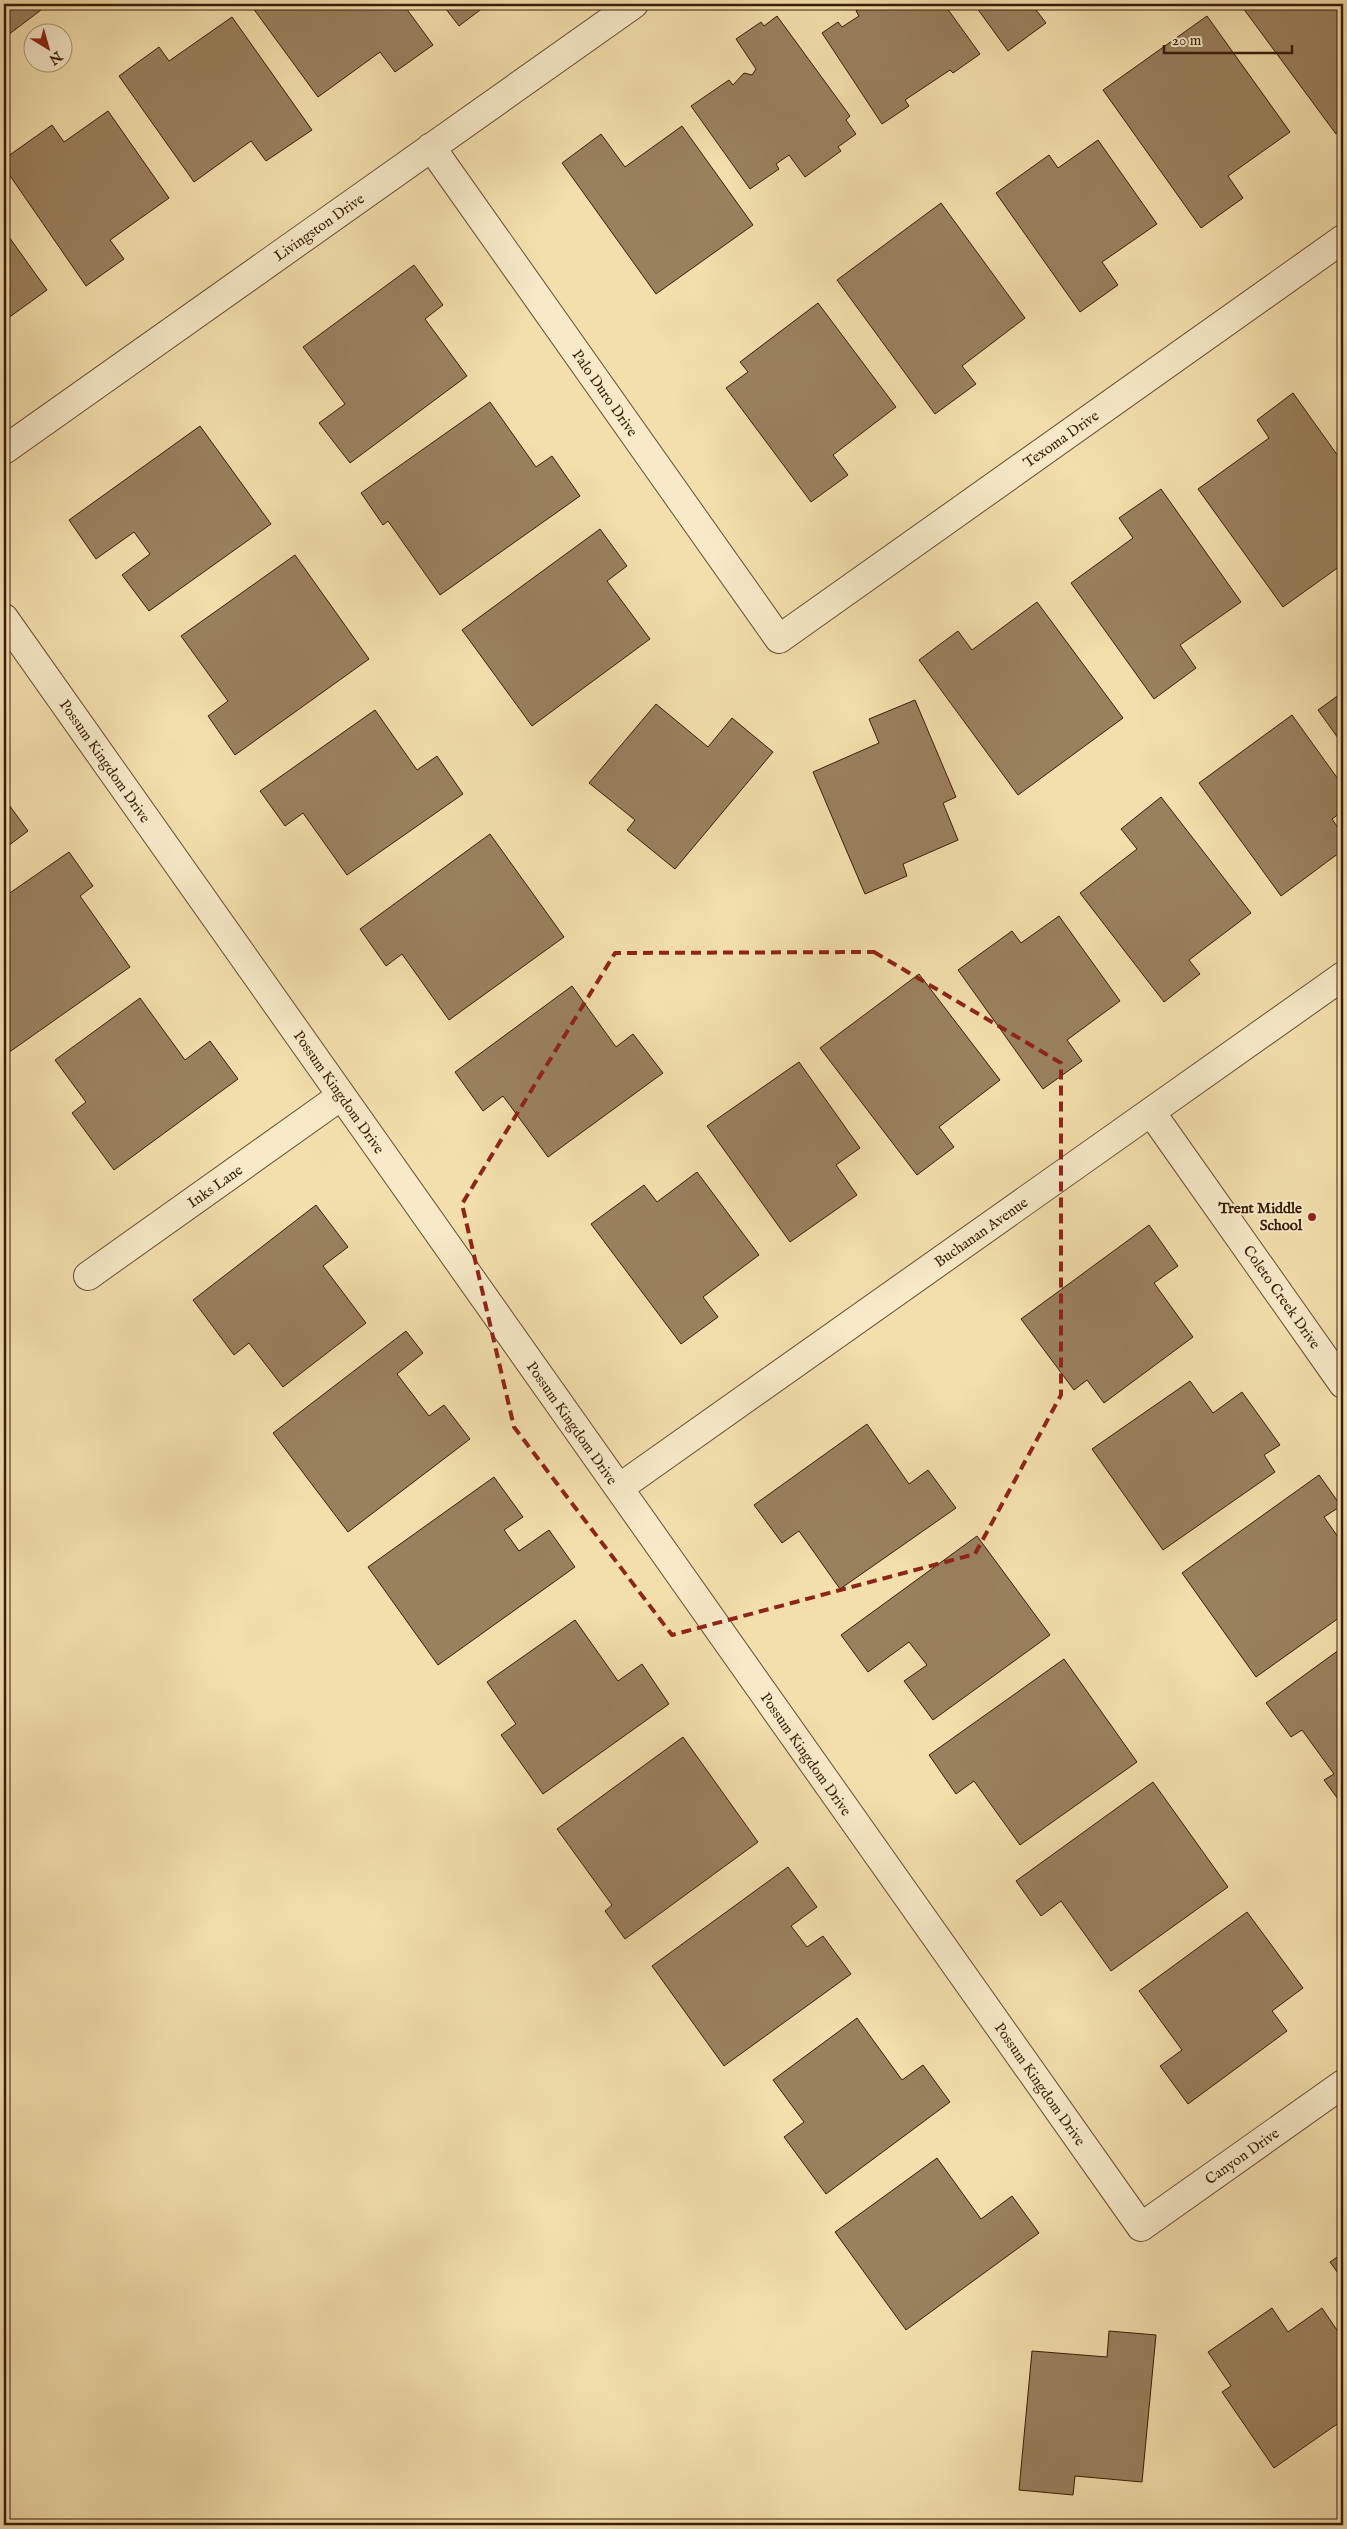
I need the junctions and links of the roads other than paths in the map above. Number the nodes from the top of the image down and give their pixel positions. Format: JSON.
{"nodes":[{"id":1,"x":634,"y":4,"type":"edge"},
{"id":2,"x":431,"y":147,"type":"junction"},
{"id":3,"x":1343,"y":239,"type":"edge"},
{"id":4,"x":4,"y":450,"type":"edge"},
{"id":5,"x":4,"y":618,"type":"edge"},
{"id":6,"x":779,"y":639,"type":"joint"},
{"id":7,"x":1343,"y":976,"type":"edge"},
{"id":8,"x":342,"y":1096,"type":"junction"},
{"id":9,"x":1151,"y":1112,"type":"junction"},
{"id":10,"x":88,"y":1276,"type":"dead end"},
{"id":11,"x":1334,"y":1352,"type":"edge"},
{"id":12,"x":1343,"y":1384,"type":"edge"},
{"id":13,"x":618,"y":1488,"type":"junction"},
{"id":14,"x":1343,"y":2084,"type":"edge"},
{"id":15,"x":1141,"y":2227,"type":"joint"}],
"edges":[{"from":1,"to":2,"type":"street","name":"Livingston Drive"},
{"from":2,"to":4,"type":"street","name":"Livingston Drive"},
{"from":2,"to":6,"type":"street","name":"Palo Duro Drive"},
{"from":3,"to":6,"type":"street","name":"Texoma Drive"},
{"from":5,"to":8,"type":"street","name":"Possum Kingdom Drive"},
{"from":7,"to":9,"type":"street","name":"Buchanan Avenue"},
{"from":8,"to":10,"type":"street","name":"Inks Lane"},
{"from":8,"to":13,"type":"street","name":"Possum Kingdom Drive"},
{"from":9,"to":11,"type":"street","name":"Coleto Creek Drive"},
{"from":9,"to":13,"type":"street","name":"Buchanan Avenue"},
{"from":11,"to":12,"type":"street","name":"Coleto Creek Drive"},
{"from":13,"to":15,"type":"street","name":"Possum Kingdom Drive"},
{"from":14,"to":15,"type":"street","name":"Canyon Drive"}]}
